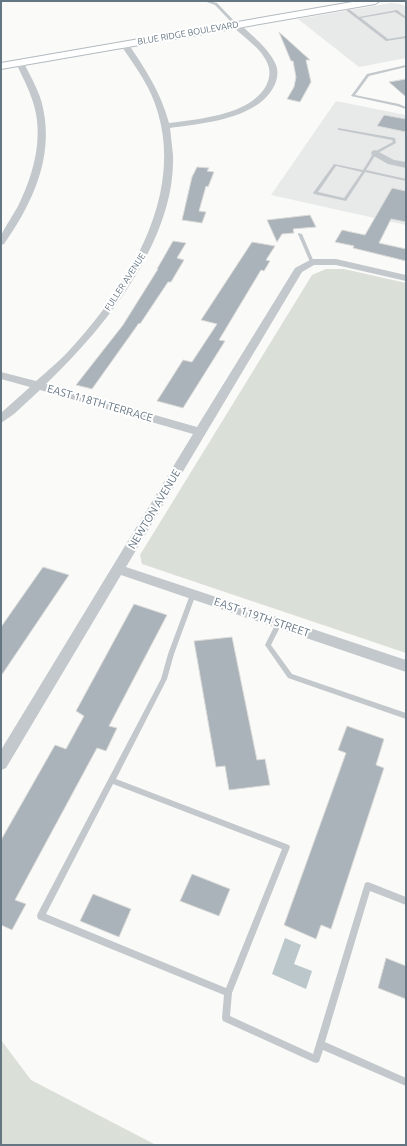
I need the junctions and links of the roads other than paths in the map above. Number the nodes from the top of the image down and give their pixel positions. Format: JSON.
{"nodes":[{"id":1,"x":206,"y":1,"type":"edge"},
{"id":2,"x":374,"y":1,"type":"edge"},
{"id":3,"x":343,"y":6,"type":"junction"},
{"id":4,"x":358,"y":18,"type":"junction"},
{"id":5,"x":406,"y":18,"type":"edge"},
{"id":6,"x":236,"y":25,"type":"junction"},
{"id":7,"x":406,"y":37,"type":"edge"},
{"id":8,"x":124,"y":44,"type":"junction"},
{"id":9,"x":20,"y":63,"type":"junction"},
{"id":10,"x":1,"y":66,"type":"edge"},
{"id":11,"x":406,"y":66,"type":"edge"},
{"id":12,"x":406,"y":108,"type":"edge"},
{"id":13,"x":166,"y":126,"type":"junction"},
{"id":14,"x":340,"y":129,"type":"dead end"},
{"id":15,"x":375,"y":154,"type":"junction"},
{"id":16,"x":406,"y":165,"type":"edge"},
{"id":17,"x":364,"y":171,"type":"junction"},
{"id":18,"x":406,"y":180,"type":"edge"},
{"id":19,"x":300,"y":234,"type":"dead end"},
{"id":20,"x":1,"y":242,"type":"edge"},
{"id":21,"x":312,"y":262,"type":"junction"},
{"id":22,"x":406,"y":278,"type":"edge"},
{"id":23,"x":1,"y":375,"type":"edge"},
{"id":24,"x":38,"y":386,"type":"junction"},
{"id":25,"x":1,"y":419,"type":"edge"},
{"id":26,"x":200,"y":432,"type":"junction"},
{"id":27,"x":117,"y":569,"type":"junction"},
{"id":28,"x":193,"y":594,"type":"junction"},
{"id":29,"x":279,"y":623,"type":"junction"},
{"id":30,"x":406,"y":666,"type":"edge"},
{"id":31,"x":406,"y":716,"type":"edge"},
{"id":32,"x":1,"y":762,"type":"edge"},
{"id":33,"x":111,"y":780,"type":"junction"},
{"id":34,"x":406,"y":901,"type":"edge"},
{"id":35,"x":228,"y":993,"type":"junction"},
{"id":36,"x":320,"y":1044,"type":"junction"},
{"id":37,"x":406,"y":1082,"type":"edge"}],
"edges":[{"from":1,"to":6,"type":"lane"},
{"from":2,"to":3,"type":"main road","name":"BLUE RIDGE BOULEVARD"},
{"from":3,"to":4,"type":"lane"},
{"from":3,"to":6,"type":"main road","name":"BLUE RIDGE BOULEVARD"},
{"from":4,"to":5,"type":"lane"},
{"from":4,"to":7,"type":"lane"},
{"from":6,"to":8,"type":"main road","name":"BLUE RIDGE BOULEVARD"},
{"from":6,"to":13,"type":"street"},
{"from":8,"to":9,"type":"main road","name":"BLUE RIDGE BOULEVARD"},
{"from":8,"to":13,"type":"street","name":"FULLER AVENUE"},
{"from":9,"to":10,"type":"main road","name":"BLUE RIDGE BOULEVARD"},
{"from":9,"to":20,"type":"street"},
{"from":11,"to":12,"type":"lane"},
{"from":13,"to":24,"type":"street","name":"FULLER AVENUE"},
{"from":14,"to":15,"type":"lane"},
{"from":15,"to":16,"type":"street"},
{"from":15,"to":17,"type":"lane"},
{"from":17,"to":17,"type":"lane"},
{"from":17,"to":18,"type":"lane"},
{"from":19,"to":21,"type":"lane"},
{"from":21,"to":22,"type":"street"},
{"from":21,"to":26,"type":"street","name":"NEWTON AVENUE"},
{"from":23,"to":24,"type":"street","name":"EAST 118TH TERRACE"},
{"from":24,"to":25,"type":"street","name":"FULLER AVENUE"},
{"from":24,"to":26,"type":"street","name":"EAST 118TH TERRACE"},
{"from":26,"to":27,"type":"street","name":"NEWTON AVENUE"},
{"from":27,"to":28,"type":"street","name":"EAST 119TH STREET"},
{"from":27,"to":32,"type":"street","name":"NEWTON AVENUE"},
{"from":28,"to":29,"type":"street","name":"EAST 119TH STREET"},
{"from":28,"to":33,"type":"lane"},
{"from":29,"to":30,"type":"street","name":"EAST 119TH STREET"},
{"from":29,"to":31,"type":"lane"},
{"from":33,"to":35,"type":"lane"},
{"from":33,"to":35,"type":"lane"},
{"from":34,"to":36,"type":"lane"},
{"from":35,"to":36,"type":"lane"},
{"from":36,"to":37,"type":"lane"}]}
